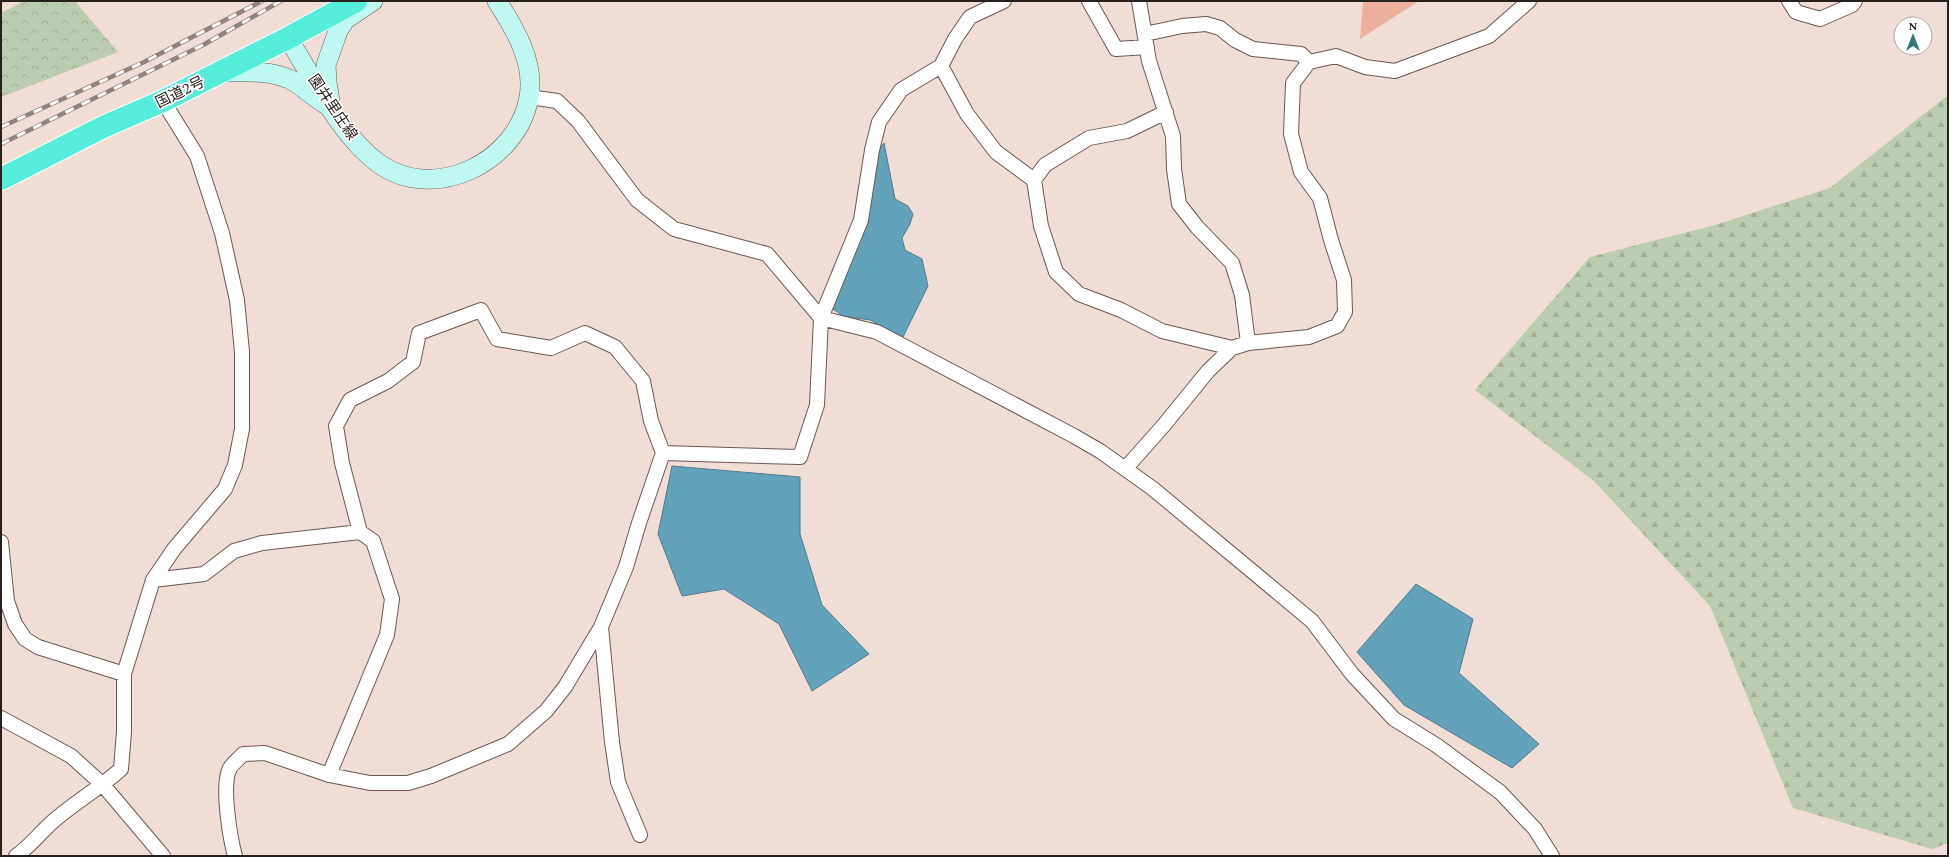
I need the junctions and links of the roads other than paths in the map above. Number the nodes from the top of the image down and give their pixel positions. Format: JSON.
{"nodes":[{"id":1,"x":356,"y":1,"type":"edge"},
{"id":2,"x":373,"y":1,"type":"edge"},
{"id":3,"x":498,"y":1,"type":"edge"},
{"id":4,"x":1004,"y":1,"type":"edge"},
{"id":5,"x":1089,"y":1,"type":"edge"},
{"id":6,"x":1139,"y":1,"type":"edge"},
{"id":7,"x":1529,"y":1,"type":"edge"},
{"id":8,"x":1789,"y":1,"type":"edge"},
{"id":9,"x":1855,"y":1,"type":"edge"},
{"id":10,"x":288,"y":38,"type":"junction"},
{"id":11,"x":1146,"y":41,"type":"junction"},
{"id":12,"x":1309,"y":62,"type":"junction"},
{"id":13,"x":941,"y":66,"type":"junction"},
{"id":14,"x":221,"y":72,"type":"junction"},
{"id":15,"x":529,"y":97,"type":"junction"},
{"id":16,"x":163,"y":101,"type":"junction"},
{"id":17,"x":332,"y":108,"type":"junction"},
{"id":18,"x":1166,"y":112,"type":"junction"},
{"id":19,"x":1,"y":179,"type":"edge"},
{"id":20,"x":1034,"y":180,"type":"junction"},
{"id":21,"x":821,"y":318,"type":"junction"},
{"id":22,"x":1248,"y":343,"type":"junction"},
{"id":23,"x":1232,"y":348,"type":"junction"},
{"id":24,"x":663,"y":452,"type":"junction"},
{"id":25,"x":1125,"y":469,"type":"junction"},
{"id":26,"x":360,"y":532,"type":"junction"},
{"id":27,"x":1,"y":542,"type":"edge"},
{"id":28,"x":152,"y":580,"type":"junction"},
{"id":29,"x":4,"y":602,"type":"edge"},
{"id":30,"x":601,"y":627,"type":"junction"},
{"id":31,"x":124,"y":674,"type":"junction"},
{"id":32,"x":1,"y":718,"type":"edge"},
{"id":33,"x":329,"y":775,"type":"junction"},
{"id":34,"x":103,"y":785,"type":"junction"},
{"id":35,"x":640,"y":835,"type":"dead end"},
{"id":36,"x":16,"y":856,"type":"edge"},
{"id":37,"x":163,"y":856,"type":"edge"},
{"id":38,"x":235,"y":856,"type":"edge"},
{"id":39,"x":1552,"y":856,"type":"edge"}],
"edges":[{"from":1,"to":10,"type":"highway","name":"国道2号"},
{"from":2,"to":17,"type":"main road"},
{"from":3,"to":15,"type":"main road","name":"園井里庄線"},
{"from":4,"to":13,"type":"street"},
{"from":5,"to":11,"type":"street"},
{"from":6,"to":11,"type":"street"},
{"from":7,"to":12,"type":"street"},
{"from":8,"to":9,"type":"street"},
{"from":10,"to":14,"type":"highway","name":"国道2号"},
{"from":10,"to":17,"type":"main road","name":"園井里庄線"},
{"from":11,"to":12,"type":"street"},
{"from":11,"to":18,"type":"street"},
{"from":12,"to":22,"type":"street"},
{"from":13,"to":20,"type":"street"},
{"from":13,"to":21,"type":"street"},
{"from":14,"to":16,"type":"highway","name":"国道2号"},
{"from":14,"to":17,"type":"main road"},
{"from":15,"to":17,"type":"main road","name":"園井里庄線"},
{"from":15,"to":21,"type":"street"},
{"from":16,"to":19,"type":"highway","name":"国道2号"},
{"from":16,"to":28,"type":"street"},
{"from":18,"to":20,"type":"street"},
{"from":18,"to":22,"type":"street"},
{"from":20,"to":23,"type":"street"},
{"from":21,"to":24,"type":"street"},
{"from":21,"to":25,"type":"street"},
{"from":22,"to":23,"type":"street"},
{"from":23,"to":25,"type":"street"},
{"from":24,"to":26,"type":"street"},
{"from":24,"to":30,"type":"street"},
{"from":25,"to":39,"type":"street"},
{"from":26,"to":28,"type":"street"},
{"from":26,"to":33,"type":"street"},
{"from":27,"to":29,"type":"street"},
{"from":28,"to":31,"type":"street"},
{"from":29,"to":31,"type":"street"},
{"from":30,"to":33,"type":"street"},
{"from":30,"to":35,"type":"street"},
{"from":31,"to":34,"type":"street"},
{"from":32,"to":34,"type":"street"},
{"from":33,"to":38,"type":"street"},
{"from":34,"to":36,"type":"street"},
{"from":34,"to":37,"type":"street"}]}
